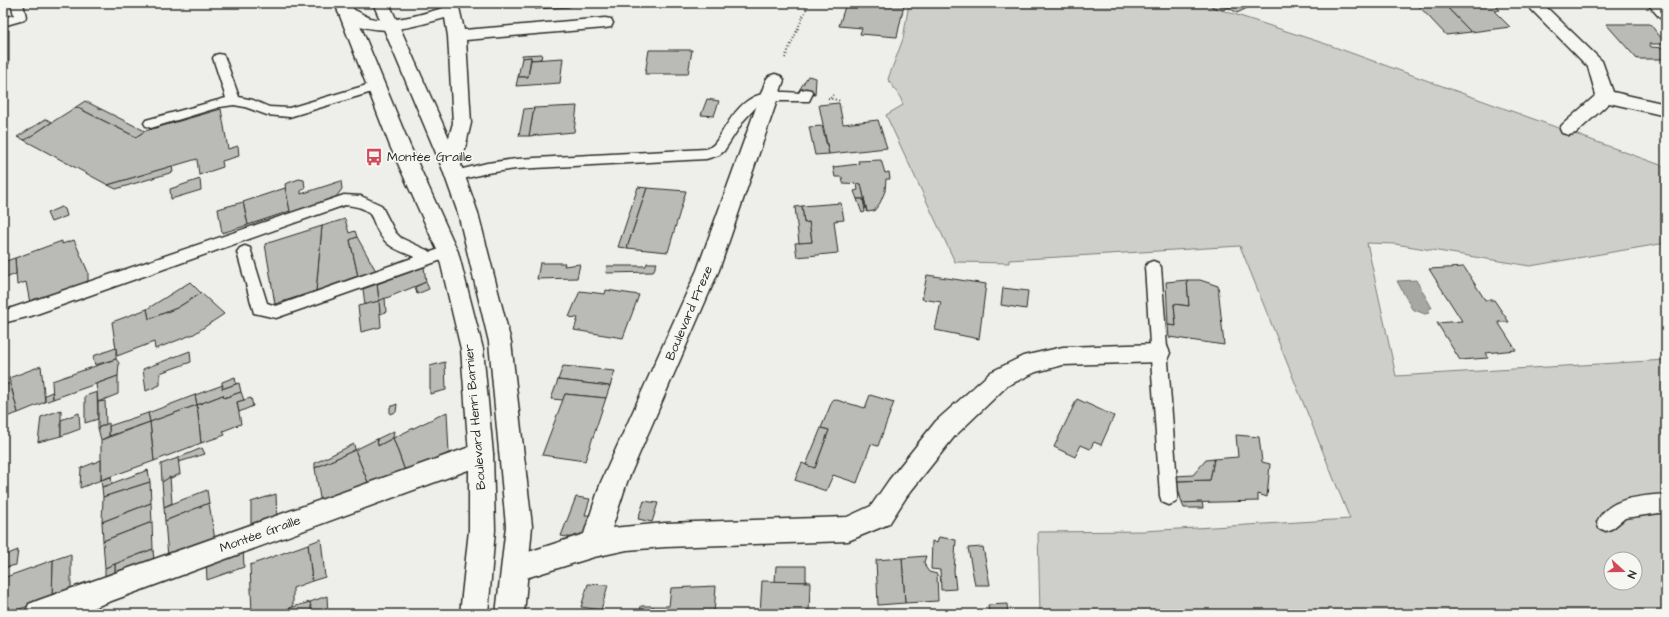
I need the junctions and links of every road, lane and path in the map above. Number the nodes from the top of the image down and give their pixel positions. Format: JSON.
{"nodes":[{"id":1,"x":17,"y":3,"type":"edge"},
{"id":2,"x":381,"y":3,"type":"edge"},
{"id":3,"x":809,"y":3,"type":"edge"},
{"id":4,"x":1533,"y":3,"type":"edge"},
{"id":5,"x":1655,"y":3,"type":"edge"},
{"id":6,"x":451,"y":7,"type":"edge"},
{"id":7,"x":345,"y":8,"type":"edge"},
{"id":8,"x":1666,"y":14,"type":"edge"},
{"id":9,"x":3,"y":22,"type":"edge"},
{"id":10,"x":605,"y":23,"type":"dead end"},
{"id":11,"x":390,"y":25,"type":"junction"},
{"id":12,"x":457,"y":36,"type":"junction"},
{"id":13,"x":219,"y":58,"type":"dead end"},
{"id":14,"x":377,"y":86,"type":"junction"},
{"id":15,"x":772,"y":88,"type":"junction"},
{"id":16,"x":806,"y":93,"type":"dead end"},
{"id":17,"x":833,"y":95,"type":"dead end"},
{"id":18,"x":1605,"y":96,"type":"junction"},
{"id":19,"x":830,"y":98,"type":"dead end"},
{"id":20,"x":234,"y":102,"type":"junction"},
{"id":21,"x":1666,"y":110,"type":"edge"},
{"id":22,"x":151,"y":123,"type":"dead end"},
{"id":23,"x":1569,"y":129,"type":"dead end"},
{"id":24,"x":453,"y":171,"type":"junction"},
{"id":25,"x":244,"y":252,"type":"dead end"},
{"id":26,"x":439,"y":255,"type":"junction"},
{"id":27,"x":1153,"y":267,"type":"dead end"},
{"id":28,"x":3,"y":317,"type":"edge"},
{"id":29,"x":1159,"y":353,"type":"junction"},
{"id":30,"x":481,"y":454,"type":"junction"},
{"id":31,"x":1169,"y":496,"type":"dead end"},
{"id":32,"x":1666,"y":503,"type":"edge"},
{"id":33,"x":1606,"y":522,"type":"dead end"},
{"id":34,"x":594,"y":544,"type":"junction"},
{"id":35,"x":516,"y":568,"type":"junction"},
{"id":36,"x":39,"y":614,"type":"edge"},
{"id":37,"x":474,"y":614,"type":"edge"},
{"id":38,"x":510,"y":614,"type":"edge"}],
"edges":[{"from":1,"to":9,"type":"lane"},
{"from":2,"to":11,"type":"street"},
{"from":3,"to":15,"type":"path"},
{"from":4,"to":18,"type":"street"},
{"from":5,"to":8,"type":"street"},
{"from":6,"to":11,"type":"street"},
{"from":6,"to":12,"type":"street"},
{"from":7,"to":11,"type":"street"},
{"from":7,"to":14,"type":"street","name":"Boulevard Henri Barnier"},
{"from":10,"to":12,"type":"street"},
{"from":11,"to":24,"type":"street"},
{"from":12,"to":24,"type":"street"},
{"from":13,"to":20,"type":"lane"},
{"from":14,"to":20,"type":"lane"},
{"from":14,"to":26,"type":"street","name":"Boulevard Henri Barnier"},
{"from":15,"to":16,"type":"lane"},
{"from":15,"to":24,"type":"lane"},
{"from":15,"to":34,"type":"street","name":"Boulevard Freze"},
{"from":17,"to":19,"type":"path"},
{"from":18,"to":21,"type":"street"},
{"from":18,"to":23,"type":"street"},
{"from":20,"to":22,"type":"lane"},
{"from":24,"to":35,"type":"street"},
{"from":25,"to":26,"type":"lane"},
{"from":26,"to":28,"type":"lane"},
{"from":26,"to":30,"type":"street","name":"Boulevard Henri Barnier"},
{"from":27,"to":29,"type":"lane"},
{"from":29,"to":31,"type":"lane"},
{"from":29,"to":34,"type":"street"},
{"from":30,"to":36,"type":"street","name":"Montée Graille"},
{"from":30,"to":37,"type":"street","name":"Boulevard Henri Barnier"},
{"from":32,"to":33,"type":"lane"},
{"from":34,"to":35,"type":"street"},
{"from":35,"to":38,"type":"street"}]}
